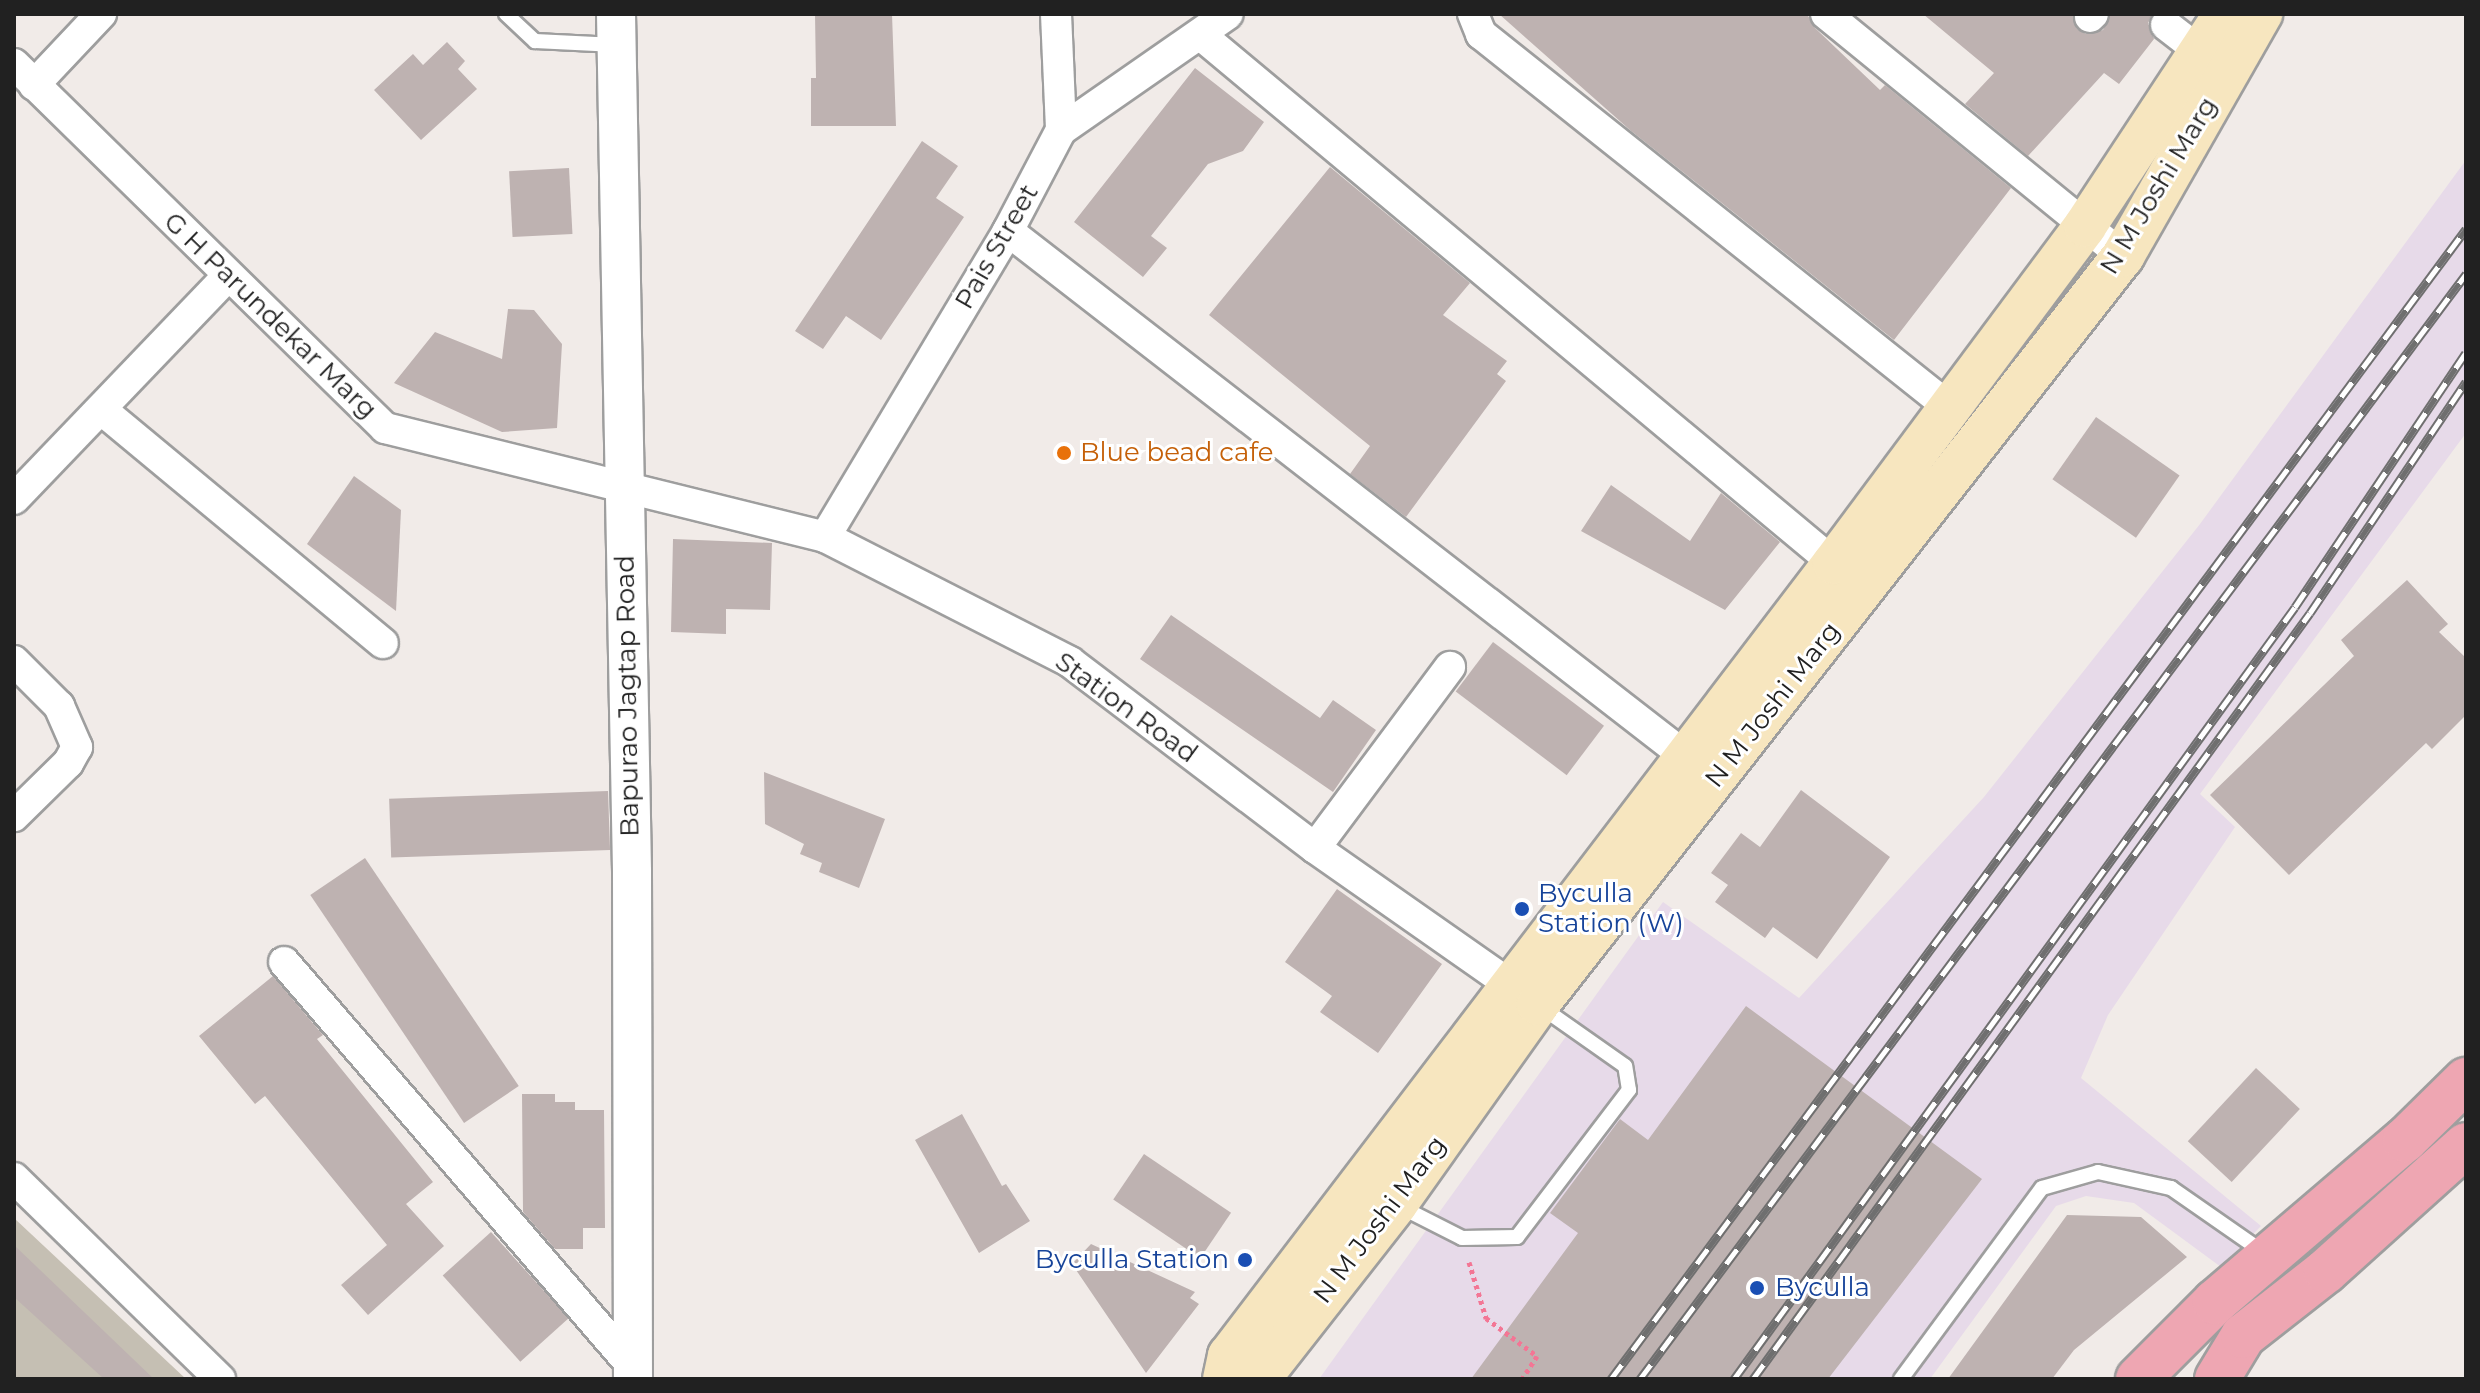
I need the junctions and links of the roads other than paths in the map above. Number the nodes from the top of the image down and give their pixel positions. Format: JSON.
{"nodes":[{"id":1,"x":101,"y":14,"type":"edge"},
{"id":2,"x":506,"y":14,"type":"edge"},
{"id":3,"x":1056,"y":14,"type":"edge"},
{"id":4,"x":1228,"y":14,"type":"edge"},
{"id":5,"x":1473,"y":14,"type":"edge"},
{"id":6,"x":1826,"y":14,"type":"edge"},
{"id":7,"x":2225,"y":14,"type":"edge"},
{"id":8,"x":2261,"y":14,"type":"edge"},
{"id":9,"x":2166,"y":25,"type":"dead end"},
{"id":10,"x":616,"y":29,"type":"edge"},
{"id":11,"x":1202,"y":36,"type":"junction"},
{"id":12,"x":2213,"y":61,"type":"junction"},
{"id":13,"x":24,"y":75,"type":"edge"},
{"id":14,"x":1061,"y":130,"type":"junction"},
{"id":15,"x":2085,"y":226,"type":"junction"},
{"id":16,"x":1008,"y":231,"type":"junction"},
{"id":17,"x":2123,"y":256,"type":"junction"},
{"id":18,"x":228,"y":276,"type":"junction"},
{"id":19,"x":1993,"y":349,"type":"junction"},
{"id":20,"x":2027,"y":375,"type":"junction"},
{"id":21,"x":1950,"y":408,"type":"junction"},
{"id":22,"x":102,"y":410,"type":"junction"},
{"id":23,"x":623,"y":490,"type":"junction"},
{"id":24,"x":14,"y":499,"type":"edge"},
{"id":25,"x":825,"y":537,"type":"junction"},
{"id":26,"x":1849,"y":576,"type":"junction"},
{"id":27,"x":383,"y":643,"type":"dead end"},
{"id":28,"x":14,"y":661,"type":"edge"},
{"id":29,"x":1450,"y":667,"type":"dead end"},
{"id":30,"x":1685,"y":756,"type":"junction"},
{"id":31,"x":14,"y":816,"type":"edge"},
{"id":32,"x":1315,"y":848,"type":"junction"},
{"id":33,"x":284,"y":962,"type":"dead end"},
{"id":34,"x":1524,"y":995,"type":"junction"},
{"id":35,"x":2466,"y":1080,"type":"edge"},
{"id":36,"x":2466,"y":1145,"type":"edge"},
{"id":37,"x":14,"y":1178,"type":"edge"},
{"id":38,"x":1380,"y":1190,"type":"junction"},
{"id":39,"x":2269,"y":1257,"type":"junction"},
{"id":40,"x":2243,"y":1336,"type":"junction"},
{"id":41,"x":633,"y":1373,"type":"edge"},
{"id":42,"x":220,"y":1379,"type":"edge"},
{"id":43,"x":1224,"y":1379,"type":"edge"},
{"id":44,"x":1259,"y":1379,"type":"edge"},
{"id":45,"x":1901,"y":1379,"type":"edge"},
{"id":46,"x":2138,"y":1379,"type":"edge"},
{"id":47,"x":2199,"y":1379,"type":"edge"},
{"id":48,"x":2217,"y":1379,"type":"edge"}],
"edges":[{"from":1,"to":13,"type":"street"},
{"from":2,"to":10,"type":"lane"},
{"from":3,"to":14,"type":"street"},
{"from":4,"to":11,"type":"street","name":"Pais Street"},
{"from":5,"to":21,"type":"street"},
{"from":6,"to":15,"type":"street"},
{"from":7,"to":12,"type":"main road","name":"N M Joshi Marg"},
{"from":8,"to":12,"type":"main road","name":"N M Joshi Marg"},
{"from":9,"to":12,"type":"street"},
{"from":10,"to":23,"type":"street","name":"Bapurao Jagtap Road"},
{"from":11,"to":14,"type":"street","name":"Pais Street"},
{"from":11,"to":26,"type":"street"},
{"from":12,"to":15,"type":"main road","name":"N M Joshi Marg"},
{"from":12,"to":17,"type":"main road","name":"N M Joshi Marg"},
{"from":13,"to":18,"type":"street","name":"G H Parundekar Marg"},
{"from":14,"to":16,"type":"street","name":"Pais Street"},
{"from":15,"to":17,"type":"street"},
{"from":15,"to":19,"type":"main road","name":"N M Joshi Marg"},
{"from":16,"to":25,"type":"street","name":"Pais Street"},
{"from":16,"to":30,"type":"street"},
{"from":17,"to":20,"type":"main road","name":"N M Joshi Marg"},
{"from":18,"to":22,"type":"street"},
{"from":18,"to":23,"type":"street","name":"G H Parundekar Marg"},
{"from":19,"to":20,"type":"main road"},
{"from":19,"to":21,"type":"main road","name":"N M Joshi Marg"},
{"from":20,"to":26,"type":"main road","name":"N M Joshi Marg"},
{"from":21,"to":26,"type":"main road","name":"N M Joshi Marg"},
{"from":22,"to":24,"type":"street"},
{"from":22,"to":27,"type":"street"},
{"from":23,"to":25,"type":"street","name":"Station Road"},
{"from":23,"to":41,"type":"street","name":"Bapurao Jagtap Road"},
{"from":25,"to":32,"type":"street","name":"Station Road"},
{"from":26,"to":30,"type":"main road","name":"N M Joshi Marg"},
{"from":26,"to":34,"type":"main road","name":"N M Joshi Marg"},
{"from":28,"to":31,"type":"street"},
{"from":29,"to":32,"type":"street"},
{"from":30,"to":34,"type":"main road","name":"N M Joshi Marg"},
{"from":32,"to":34,"type":"street","name":"Station Road"},
{"from":33,"to":41,"type":"street"},
{"from":34,"to":38,"type":"main road","name":"N M Joshi Marg"},
{"from":34,"to":38,"type":"lane"},
{"from":35,"to":39,"type":"highway"},
{"from":36,"to":40,"type":"highway"},
{"from":37,"to":42,"type":"street"},
{"from":38,"to":43,"type":"main road","name":"N M Joshi Marg"},
{"from":38,"to":44,"type":"main road","name":"N M Joshi Marg"},
{"from":39,"to":45,"type":"lane"},
{"from":39,"to":46,"type":"highway"},
{"from":40,"to":47,"type":"highway"},
{"from":40,"to":48,"type":"highway"}]}
